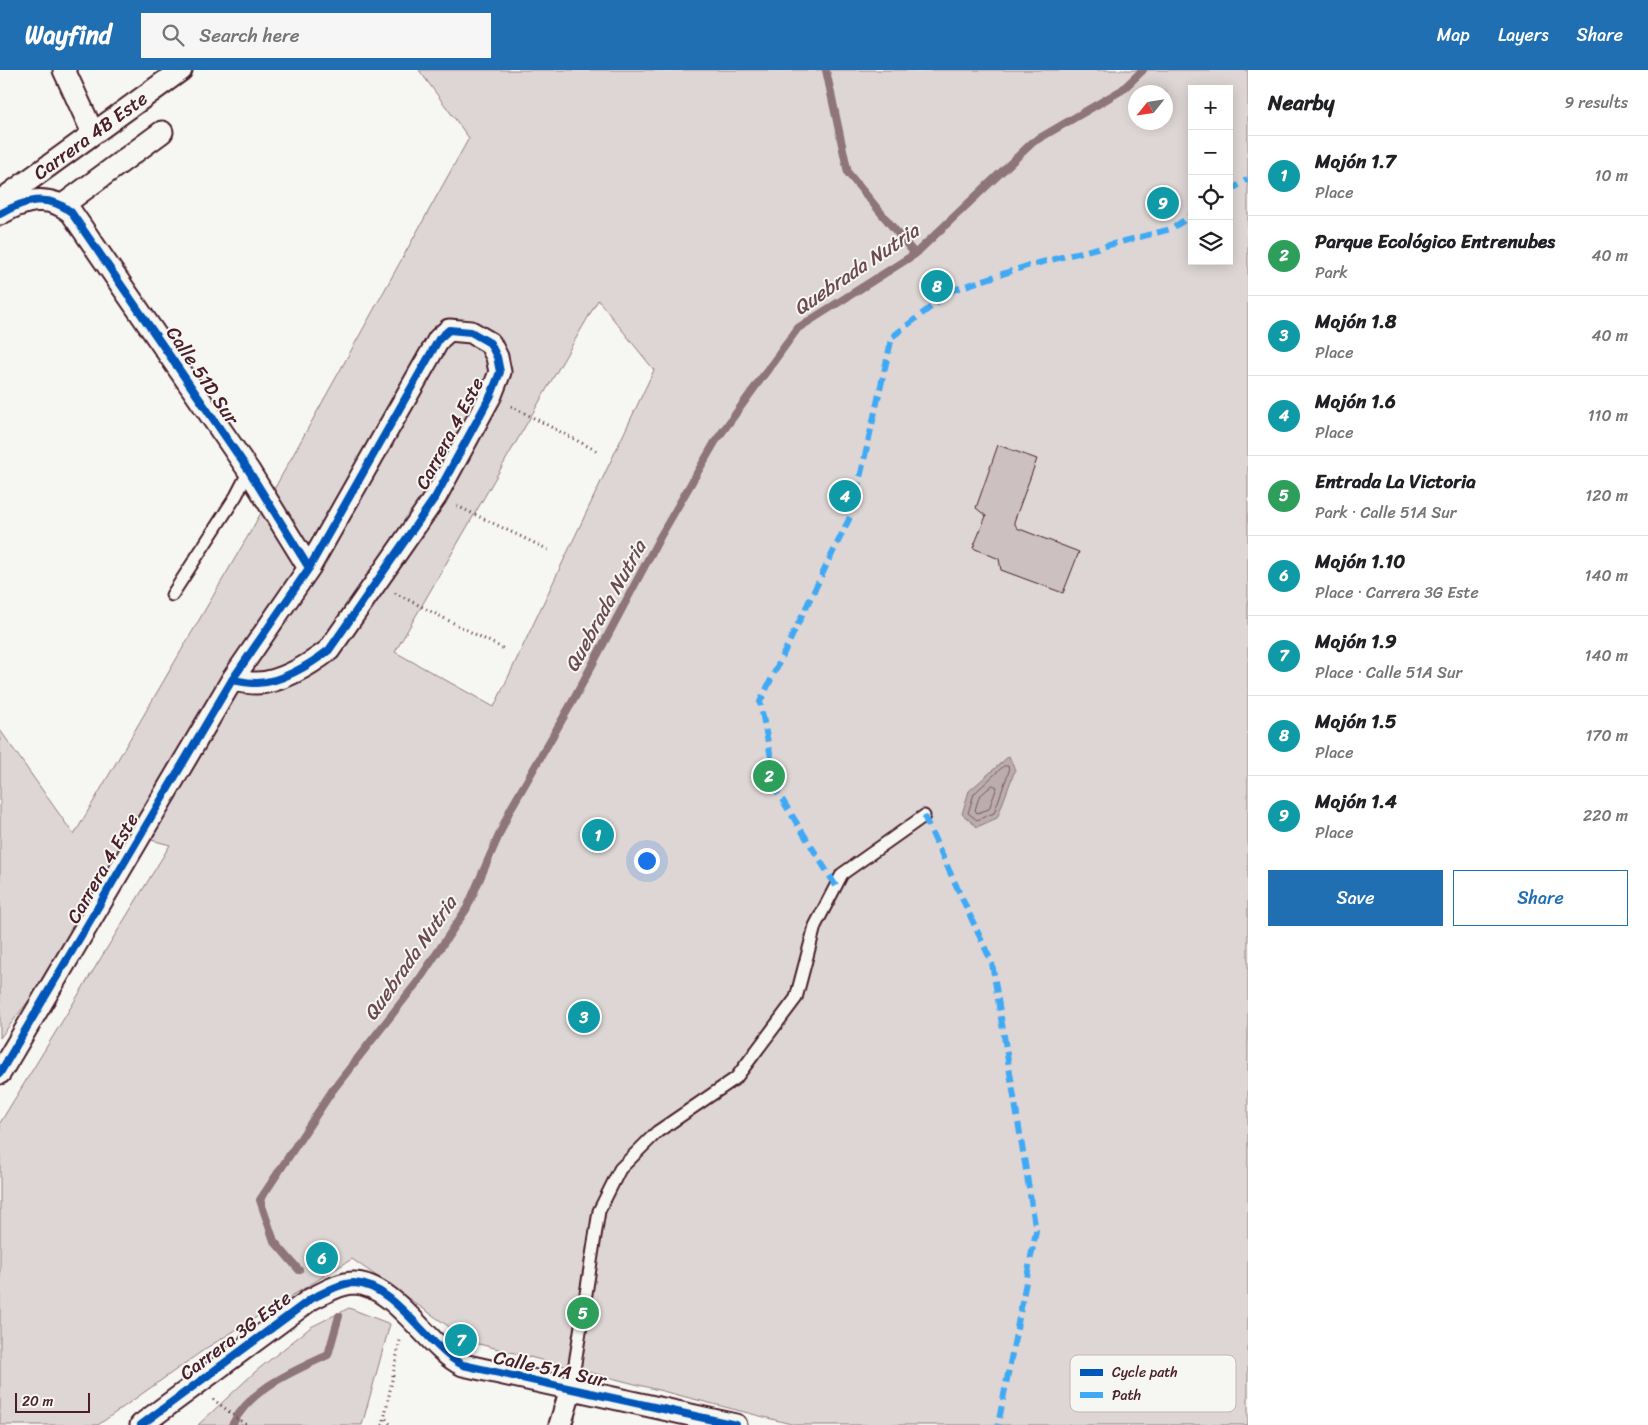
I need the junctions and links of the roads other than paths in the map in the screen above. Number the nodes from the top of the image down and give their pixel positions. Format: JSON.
{"nodes":[{"id":1,"x":64,"y":70,"type":"edge"},
{"id":2,"x":181,"y":70,"type":"edge"},
{"id":3,"x":162,"y":132,"type":"dead end"},
{"id":4,"x":93,"y":133,"type":"junction"},
{"id":5,"x":0,"y":201,"type":"edge"},
{"id":6,"x":63,"y":205,"type":"junction"},
{"id":7,"x":0,"y":214,"type":"edge"},
{"id":8,"x":249,"y":471,"type":"junction"},
{"id":9,"x":309,"y":568,"type":"junction"},
{"id":10,"x":172,"y":595,"type":"dead end"},
{"id":11,"x":232,"y":680,"type":"junction"},
{"id":12,"x":924,"y":816,"type":"dead end"},
{"id":13,"x":0,"y":1073,"type":"edge"},
{"id":14,"x":354,"y":1283,"type":"joint"},
{"id":15,"x":571,"y":1389,"type":"junction"},
{"id":16,"x":141,"y":1425,"type":"edge"},
{"id":17,"x":560,"y":1425,"type":"edge"},
{"id":18,"x":736,"y":1425,"type":"edge"}],
"edges":[{"from":1,"to":4,"type":"street"},
{"from":2,"to":4,"type":"street","name":"Carrera 4B Este"},
{"from":3,"to":6,"type":"street"},
{"from":4,"to":5,"type":"street","name":"Carrera 4B Este"},
{"from":6,"to":7,"type":"street","name":"Carrera 4B Este"},
{"from":6,"to":8,"type":"street","name":"Calle 51D Sur"},
{"from":8,"to":9,"type":"street","name":"Calle 51D Sur"},
{"from":8,"to":10,"type":"lane"},
{"from":9,"to":11,"type":"street","name":"Carrera 4 Este"},
{"from":9,"to":11,"type":"street","name":"Carrera 4 Este"},
{"from":11,"to":13,"type":"street","name":"Carrera 4 Este"},
{"from":12,"to":15,"type":"lane"},
{"from":14,"to":15,"type":"street","name":"Calle 51A Sur"},
{"from":14,"to":16,"type":"street","name":"Carrera 3G Este"},
{"from":15,"to":17,"type":"street"},
{"from":15,"to":18,"type":"street","name":"Calle 51A Sur"}]}
